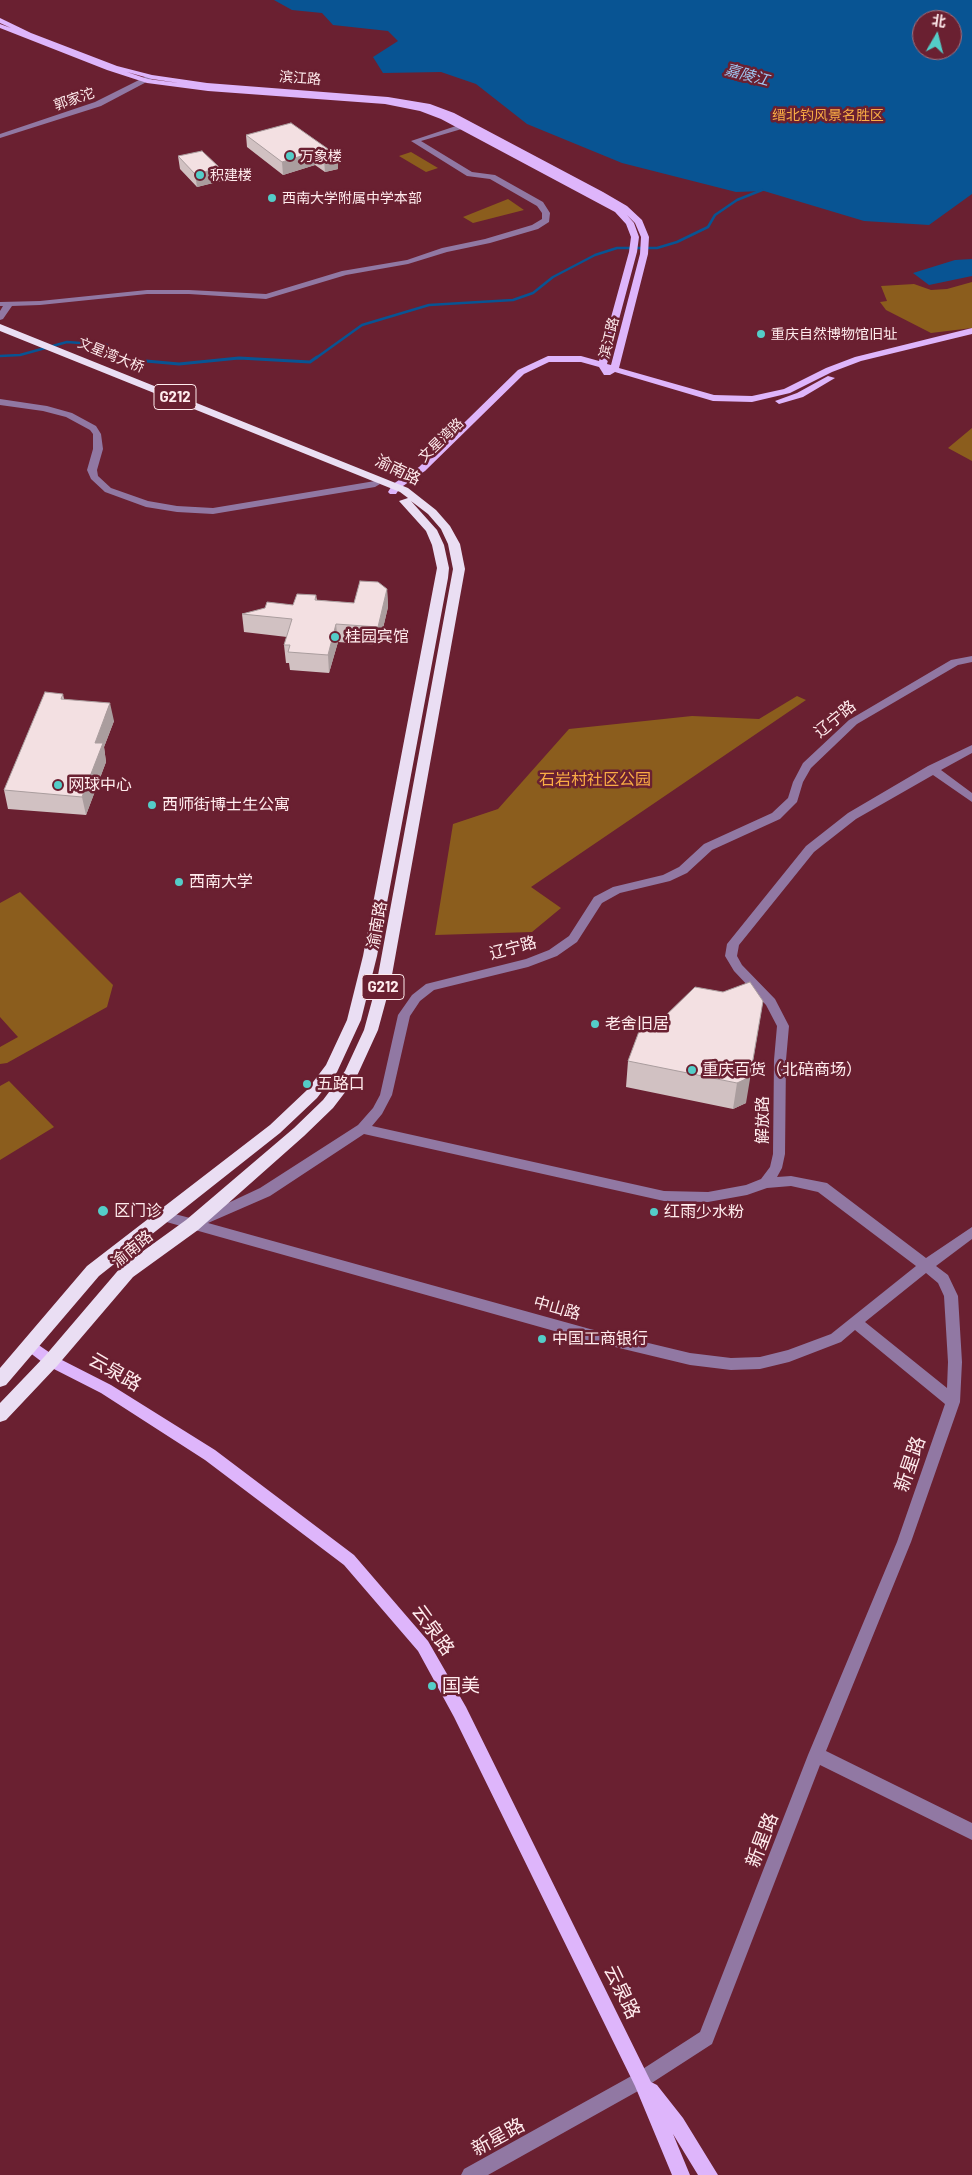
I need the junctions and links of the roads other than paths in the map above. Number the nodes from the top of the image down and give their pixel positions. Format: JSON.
{"nodes":[{"id":1,"x":0,"y":20,"type":"edge"},
{"id":2,"x":0,"y":26,"type":"edge"},
{"id":3,"x":150,"y":79,"type":"junction"},
{"id":4,"x":462,"y":126,"type":"junction"},
{"id":5,"x":0,"y":136,"type":"edge"},
{"id":6,"x":621,"y":209,"type":"junction"},
{"id":7,"x":5,"y":304,"type":"edge"},
{"id":8,"x":0,"y":317,"type":"edge"},
{"id":9,"x":0,"y":327,"type":"edge"},
{"id":10,"x":972,"y":331,"type":"edge"},
{"id":11,"x":0,"y":333,"type":"edge"},
{"id":12,"x":972,"y":339,"type":"edge"},
{"id":13,"x":602,"y":365,"type":"junction"},
{"id":14,"x":611,"y":371,"type":"junction"},
{"id":15,"x":0,"y":402,"type":"edge"},
{"id":16,"x":347,"y":469,"type":"junction"},
{"id":17,"x":375,"y":484,"type":"junction"},
{"id":18,"x":398,"y":489,"type":"junction"},
{"id":19,"x":972,"y":659,"type":"edge"},
{"id":20,"x":972,"y":748,"type":"edge"},
{"id":21,"x":932,"y":769,"type":"junction"},
{"id":22,"x":972,"y":798,"type":"edge"},
{"id":23,"x":362,"y":1129,"type":"junction"},
{"id":24,"x":766,"y":1183,"type":"junction"},
{"id":25,"x":163,"y":1216,"type":"junction"},
{"id":26,"x":192,"y":1225,"type":"junction"},
{"id":27,"x":972,"y":1232,"type":"edge"},
{"id":28,"x":925,"y":1266,"type":"junction"},
{"id":29,"x":856,"y":1323,"type":"junction"},
{"id":30,"x":30,"y":1345,"type":"junction"},
{"id":31,"x":51,"y":1361,"type":"junction"},
{"id":32,"x":0,"y":1380,"type":"edge"},
{"id":33,"x":953,"y":1402,"type":"junction"},
{"id":34,"x":0,"y":1415,"type":"edge"},
{"id":35,"x":816,"y":1755,"type":"junction"},
{"id":36,"x":972,"y":1832,"type":"edge"},
{"id":37,"x":641,"y":2080,"type":"junction"},
{"id":38,"x":470,"y":2175,"type":"edge"},
{"id":39,"x":681,"y":2175,"type":"edge"},
{"id":40,"x":708,"y":2175,"type":"edge"}],
"edges":[{"from":1,"to":3,"type":"main road","name":"滨江路"},
{"from":2,"to":3,"type":"main road","name":"滨江路"},
{"from":3,"to":4,"type":"main road","name":"滨江路"},
{"from":3,"to":5,"type":"street","name":"郭家沱"},
{"from":3,"to":6,"type":"main road","name":"滨江路"},
{"from":4,"to":6,"type":"main road","name":"滨江路"},
{"from":4,"to":7,"type":"street"},
{"from":6,"to":13,"type":"main road","name":"滨江路"},
{"from":6,"to":14,"type":"main road","name":"滨江路"},
{"from":7,"to":8,"type":"street"},
{"from":9,"to":16,"type":"highway","name":"文星湾大桥","number":"G212"},
{"from":10,"to":14,"type":"main road","name":"文星湾路"},
{"from":11,"to":16,"type":"highway","name":"文星湾大桥","number":"G212"},
{"from":12,"to":14,"type":"main road","name":"文星湾路"},
{"from":13,"to":14,"type":"main road","name":"文星湾路"},
{"from":13,"to":18,"type":"main road","name":"文星湾路"},
{"from":14,"to":18,"type":"main road","name":"文星湾路"},
{"from":15,"to":17,"type":"street"},
{"from":16,"to":17,"type":"highway","name":"渝南路","number":"G212"},
{"from":16,"to":18,"type":"highway","name":"渝南路","number":"G212"},
{"from":17,"to":18,"type":"highway","name":"渝南路","number":"G212"},
{"from":18,"to":25,"type":"highway","name":"渝南路","number":"G212"},
{"from":18,"to":26,"type":"highway","name":"渝南路","number":"G212"},
{"from":19,"to":23,"type":"street","name":"辽宁路"},
{"from":20,"to":21,"type":"street","name":"解放路"},
{"from":21,"to":22,"type":"street"},
{"from":21,"to":24,"type":"street","name":"解放路"},
{"from":23,"to":24,"type":"street"},
{"from":23,"to":26,"type":"street","name":"辽宁路"},
{"from":24,"to":28,"type":"street","name":"新星路"},
{"from":25,"to":26,"type":"street","name":"中山路"},
{"from":25,"to":30,"type":"highway","name":"渝南路","number":"G212"},
{"from":26,"to":29,"type":"street","name":"中山路"},
{"from":26,"to":31,"type":"highway","name":"渝南路","number":"G212"},
{"from":27,"to":28,"type":"street","name":"中山路"},
{"from":28,"to":29,"type":"street","name":"中山路"},
{"from":28,"to":33,"type":"street","name":"新星路"},
{"from":29,"to":33,"type":"street"},
{"from":30,"to":31,"type":"main road","name":"云泉路"},
{"from":30,"to":32,"type":"highway","name":"渝南路","number":"G212"},
{"from":31,"to":34,"type":"highway","name":"渝南路","number":"G212"},
{"from":31,"to":37,"type":"main road","name":"云泉路"},
{"from":33,"to":35,"type":"street","name":"新星路"},
{"from":35,"to":36,"type":"street"},
{"from":35,"to":37,"type":"street","name":"新星路"},
{"from":37,"to":38,"type":"street","name":"新星路"},
{"from":37,"to":39,"type":"main road","name":"云泉路"},
{"from":37,"to":40,"type":"main road","name":"云泉路"}]}
